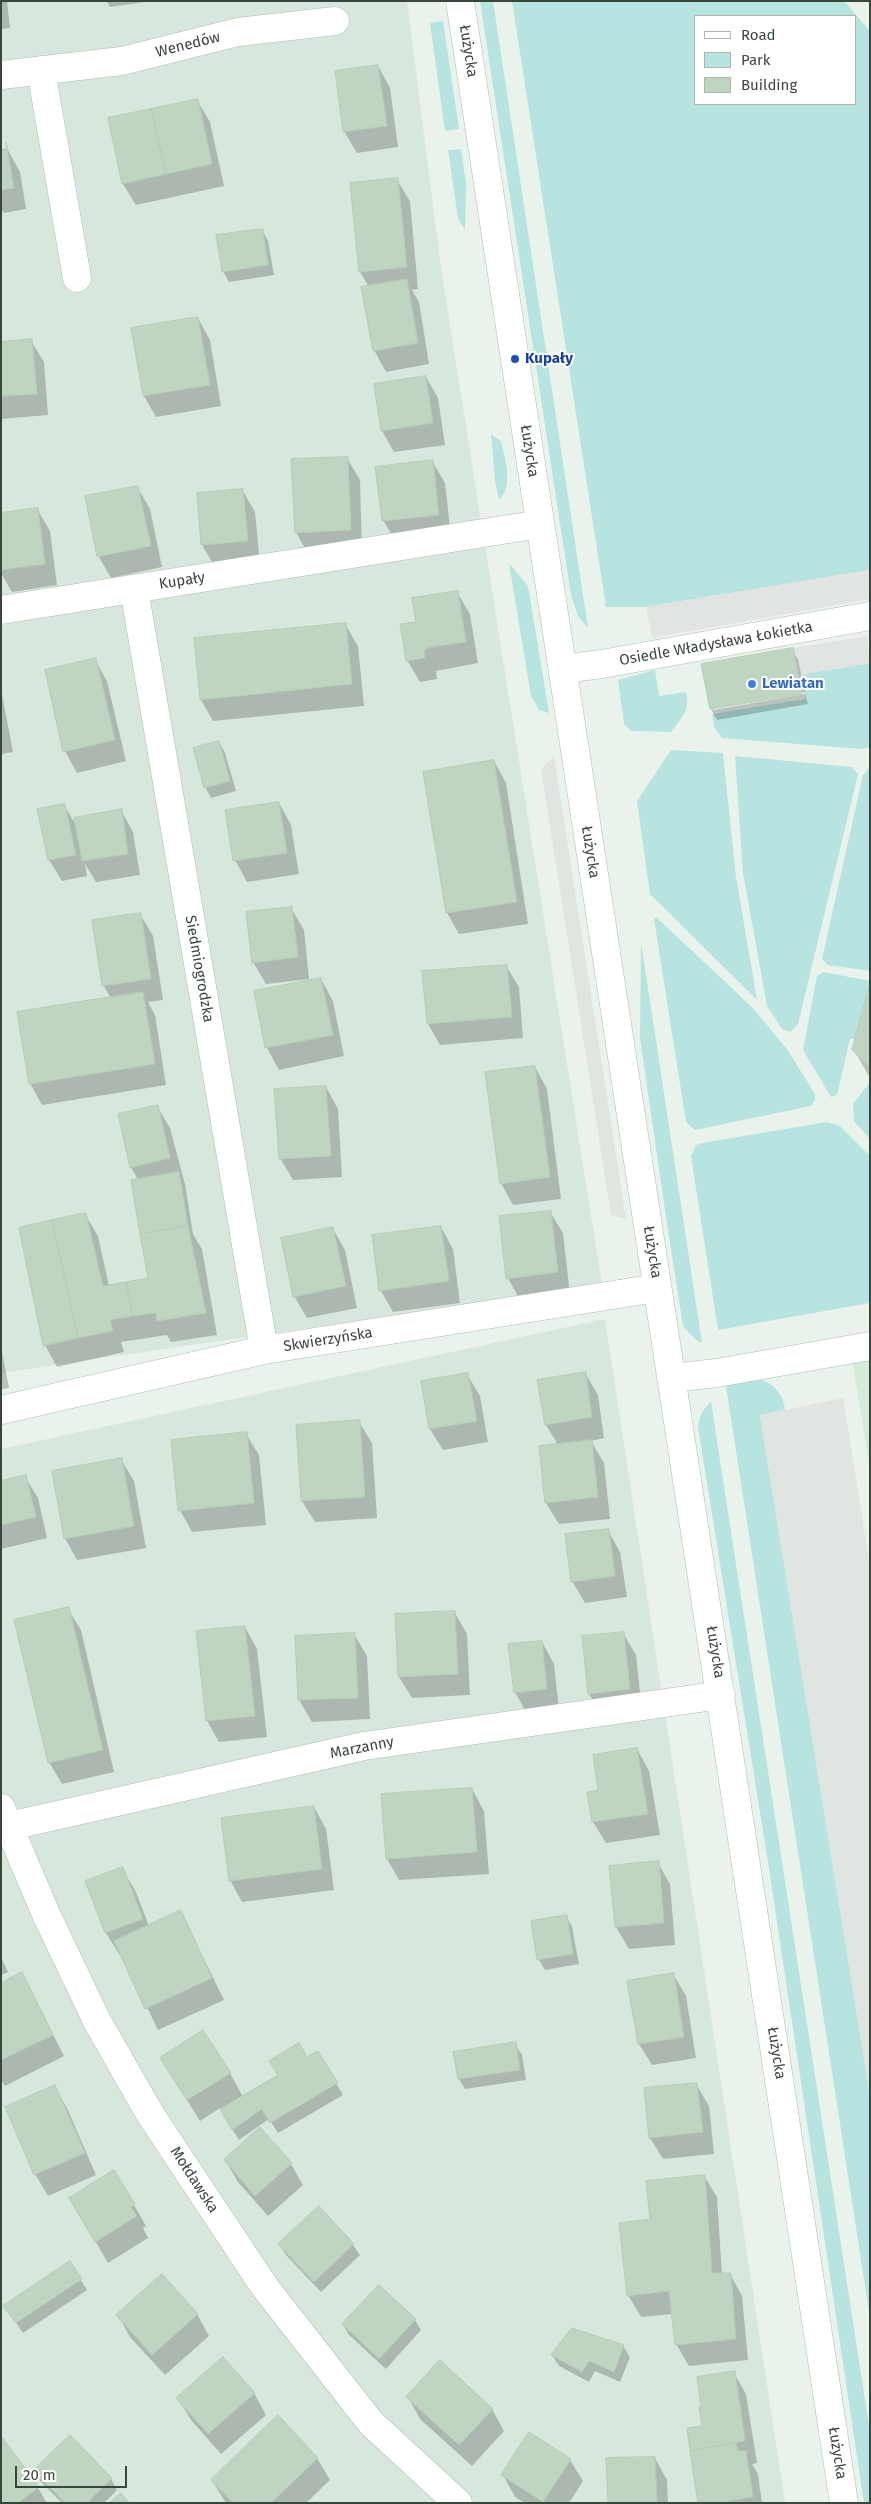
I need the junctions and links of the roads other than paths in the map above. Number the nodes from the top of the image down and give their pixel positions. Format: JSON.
{"nodes":[{"id":1,"x":460,"y":1,"type":"edge"},
{"id":2,"x":335,"y":21,"type":"dead end"},
{"id":3,"x":41,"y":70,"type":"junction"},
{"id":4,"x":1,"y":75,"type":"edge"},
{"id":5,"x":77,"y":278,"type":"dead end"},
{"id":6,"x":540,"y":524,"type":"junction"},
{"id":7,"x":134,"y":589,"type":"junction"},
{"id":8,"x":1,"y":610,"type":"edge"},
{"id":9,"x":870,"y":616,"type":"edge"},
{"id":10,"x":563,"y":669,"type":"junction"},
{"id":11,"x":657,"y":1288,"type":"junction"},
{"id":12,"x":870,"y":1346,"type":"edge"},
{"id":13,"x":264,"y":1350,"type":"junction"},
{"id":14,"x":672,"y":1378,"type":"junction"},
{"id":15,"x":1,"y":1410,"type":"edge"},
{"id":16,"x":721,"y":1695,"type":"junction"},
{"id":17,"x":3,"y":1821,"type":"edge"},
{"id":18,"x":458,"y":2503,"type":"edge"},
{"id":19,"x":844,"y":2503,"type":"edge"}],
"edges":[{"from":1,"to":6,"type":"street","name":"Łużycka"},
{"from":2,"to":3,"type":"street","name":"Wenedów"},
{"from":3,"to":4,"type":"street","name":"Wenedów"},
{"from":3,"to":5,"type":"street"},
{"from":6,"to":7,"type":"street","name":"Kupały"},
{"from":6,"to":10,"type":"street","name":"Łużycka"},
{"from":7,"to":8,"type":"street","name":"Kupały"},
{"from":7,"to":13,"type":"street","name":"Siedmiogrodzka"},
{"from":9,"to":10,"type":"street","name":"Osiedle Władysława Łokietka"},
{"from":10,"to":11,"type":"street","name":"Łużycka"},
{"from":11,"to":13,"type":"street","name":"Skwierzyńska"},
{"from":11,"to":14,"type":"street","name":"Łużycka"},
{"from":12,"to":14,"type":"street"},
{"from":13,"to":15,"type":"street","name":"Skwierzyńska"},
{"from":14,"to":16,"type":"street","name":"Łużycka"},
{"from":16,"to":17,"type":"street","name":"Marzanny"},
{"from":16,"to":19,"type":"street","name":"Łużycka"},
{"from":17,"to":18,"type":"street","name":"Mołdawska"}]}
